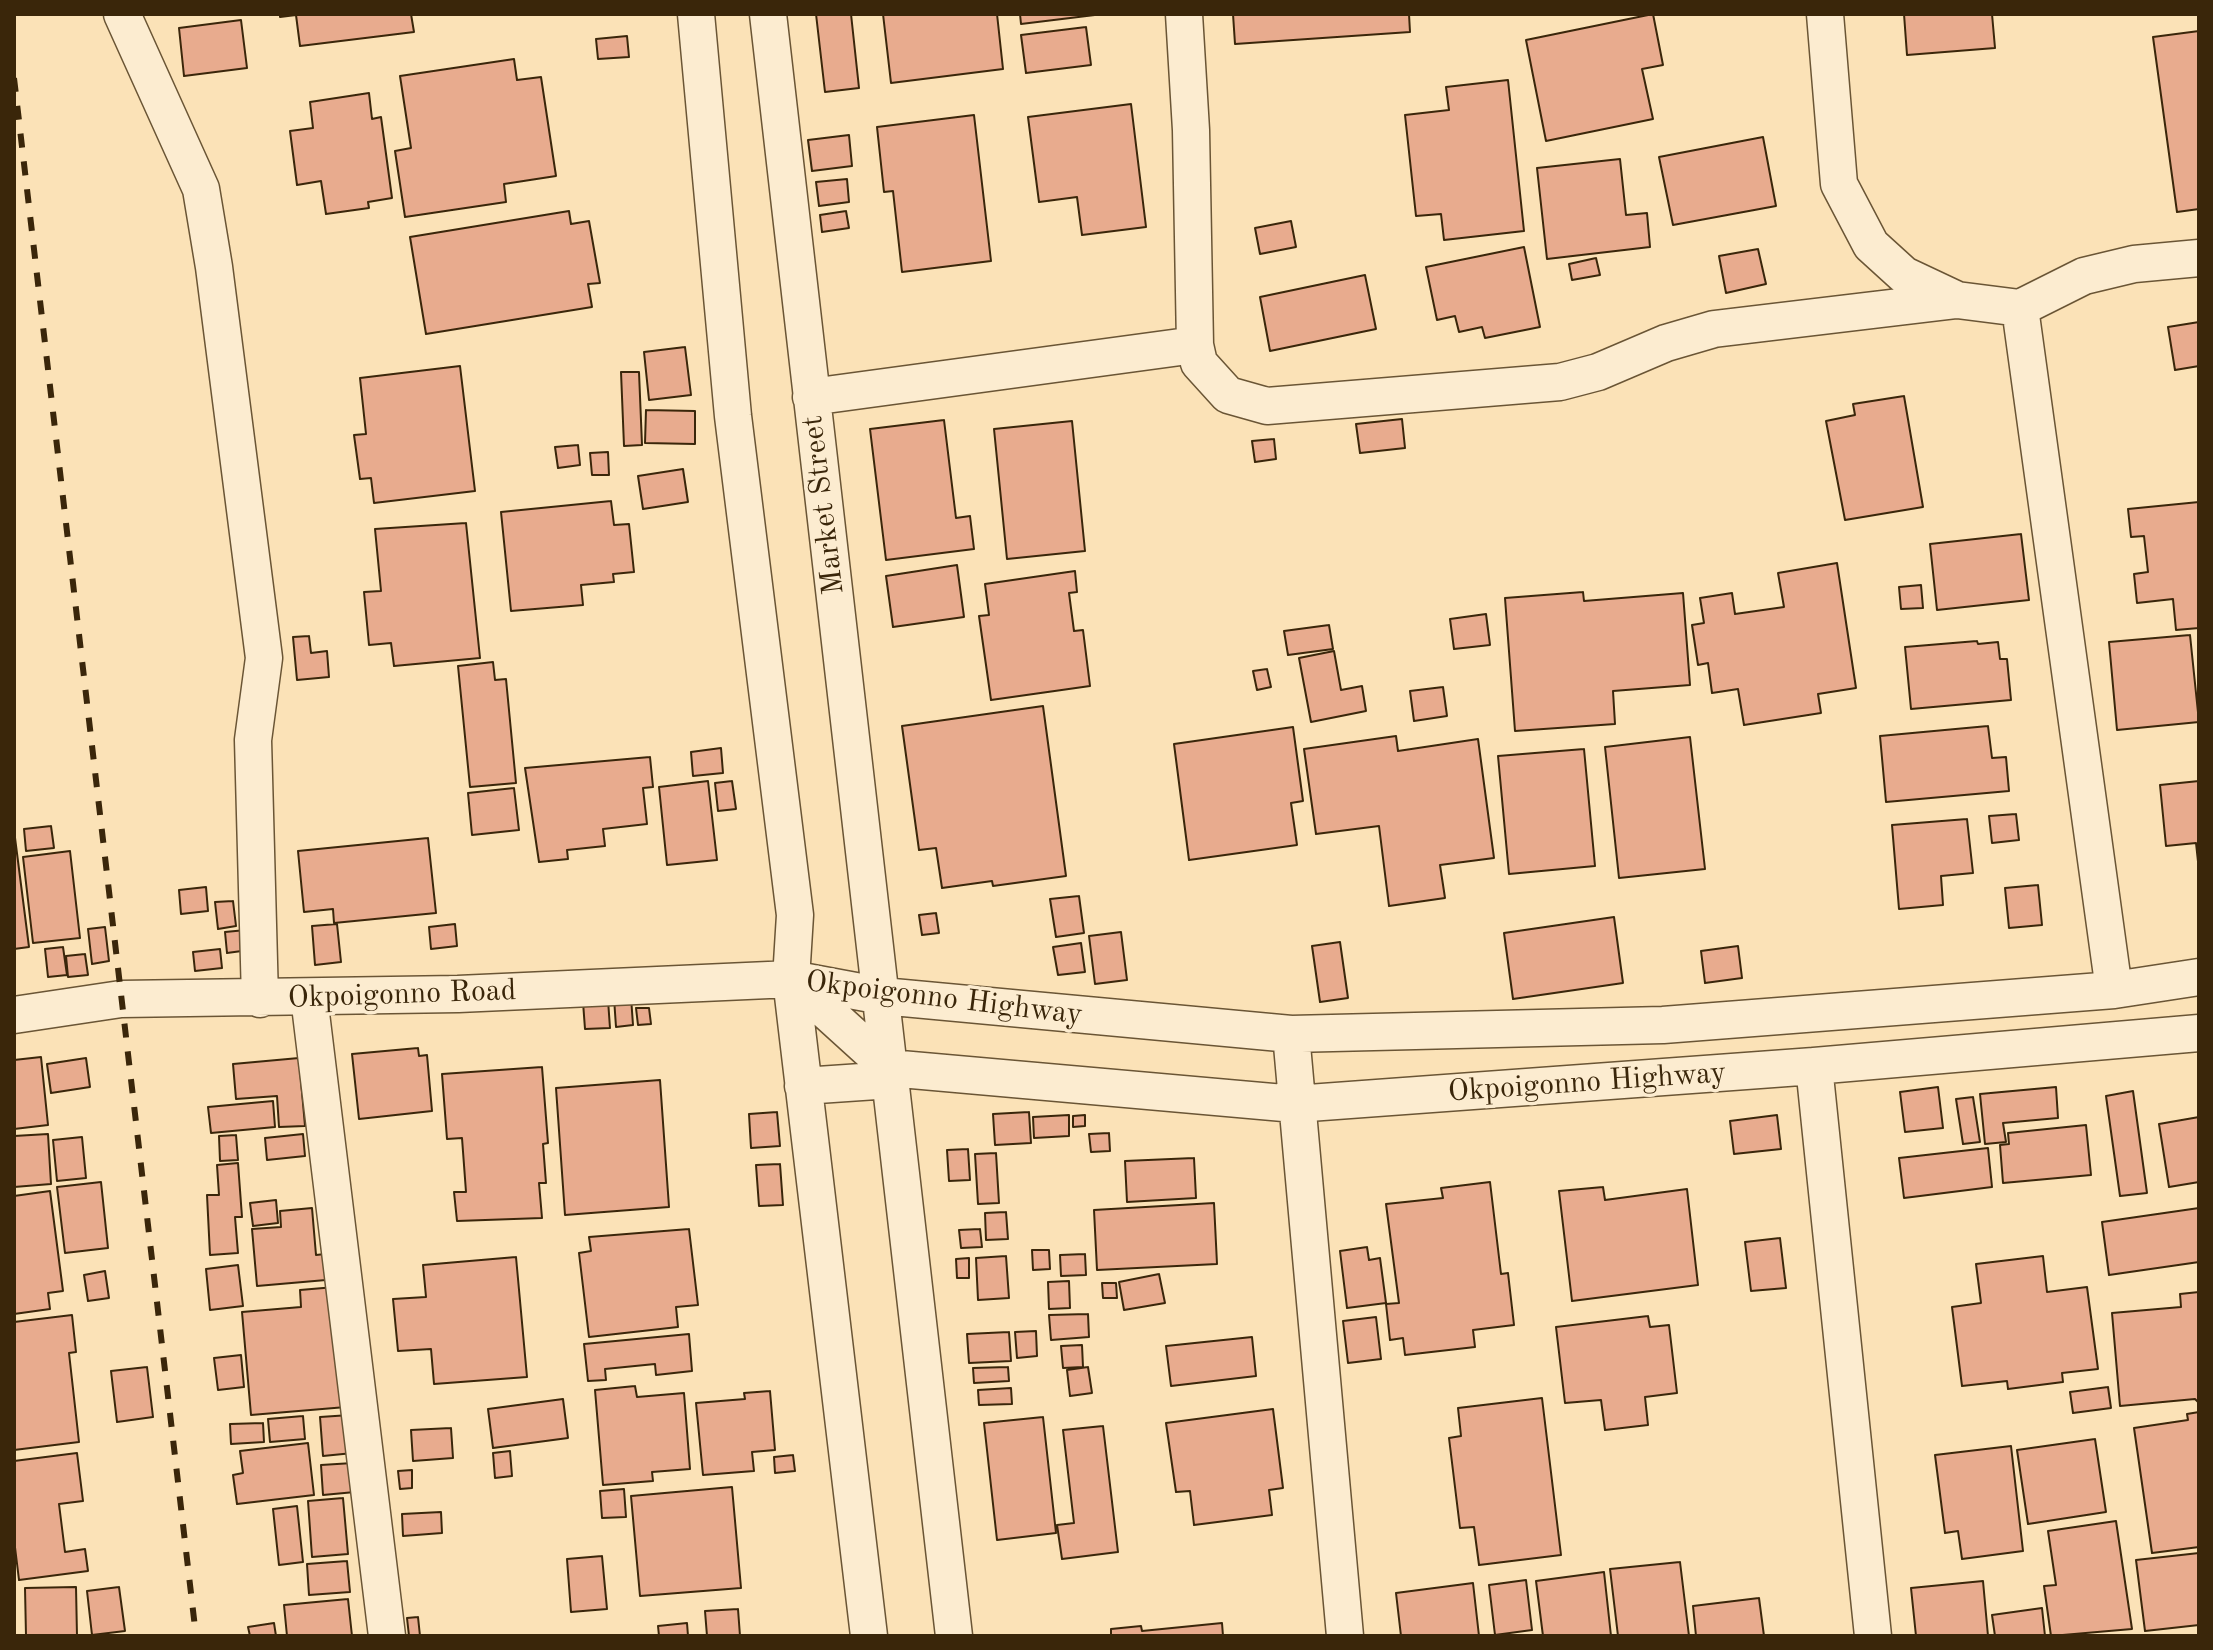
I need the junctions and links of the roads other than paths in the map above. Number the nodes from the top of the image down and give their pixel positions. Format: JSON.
{"nodes":[{"id":1,"x":122,"y":14,"type":"edge"},
{"id":2,"x":696,"y":14,"type":"edge"},
{"id":3,"x":768,"y":14,"type":"edge"},
{"id":4,"x":1184,"y":14,"type":"edge"},
{"id":5,"x":1825,"y":14,"type":"edge"},
{"id":6,"x":2199,"y":258,"type":"edge"},
{"id":7,"x":1957,"y":300,"type":"junction"},
{"id":8,"x":2020,"y":308,"type":"junction"},
{"id":9,"x":1195,"y":345,"type":"junction"},
{"id":10,"x":811,"y":397,"type":"junction"},
{"id":11,"x":2199,"y":977,"type":"edge"},
{"id":12,"x":791,"y":979,"type":"junction"},
{"id":13,"x":2114,"y":990,"type":"junction"},
{"id":14,"x":882,"y":996,"type":"junction"},
{"id":15,"x":309,"y":997,"type":"junction"},
{"id":16,"x":260,"y":999,"type":"junction"},
{"id":17,"x":14,"y":1015,"type":"edge"},
{"id":18,"x":2199,"y":1033,"type":"edge"},
{"id":19,"x":1291,"y":1034,"type":"junction"},
{"id":20,"x":1814,"y":1066,"type":"junction"},
{"id":21,"x":890,"y":1074,"type":"junction"},
{"id":22,"x":803,"y":1086,"type":"junction"},
{"id":23,"x":1295,"y":1104,"type":"junction"},
{"id":24,"x":387,"y":1636,"type":"edge"},
{"id":25,"x":869,"y":1636,"type":"edge"},
{"id":26,"x":954,"y":1636,"type":"edge"},
{"id":27,"x":1345,"y":1636,"type":"edge"},
{"id":28,"x":1873,"y":1636,"type":"edge"}],
"edges":[{"from":1,"to":16,"type":"street"},
{"from":2,"to":12,"type":"street"},
{"from":3,"to":10,"type":"street","name":"Market Street"},
{"from":4,"to":9,"type":"street"},
{"from":5,"to":7,"type":"street"},
{"from":6,"to":8,"type":"street"},
{"from":7,"to":8,"type":"street"},
{"from":7,"to":9,"type":"street"},
{"from":8,"to":13,"type":"street"},
{"from":9,"to":10,"type":"street"},
{"from":10,"to":14,"type":"street","name":"Market Street"},
{"from":11,"to":13,"type":"street","name":"Okpoigonno Highway"},
{"from":12,"to":14,"type":"street","name":"Okpoigonno Highway"},
{"from":12,"to":15,"type":"street","name":"Okpoigonno Road"},
{"from":12,"to":21,"type":"street","name":"Okpoigonno Highway"},
{"from":12,"to":22,"type":"street"},
{"from":13,"to":19,"type":"street","name":"Okpoigonno Highway"},
{"from":14,"to":19,"type":"street","name":"Okpoigonno Highway"},
{"from":14,"to":21,"type":"street","name":"Market Street"},
{"from":15,"to":16,"type":"street","name":"Okpoigonno Road"},
{"from":15,"to":24,"type":"street"},
{"from":16,"to":17,"type":"street","name":"Okpoigonno Road"},
{"from":18,"to":20,"type":"street","name":"Okpoigonno Highway"},
{"from":19,"to":23,"type":"street"},
{"from":20,"to":23,"type":"street","name":"Okpoigonno Highway"},
{"from":20,"to":28,"type":"street"},
{"from":21,"to":22,"type":"street"},
{"from":21,"to":23,"type":"street","name":"Okpoigonno Highway"},
{"from":21,"to":26,"type":"street","name":"Market Street"},
{"from":22,"to":25,"type":"street"},
{"from":23,"to":27,"type":"street"}]}
